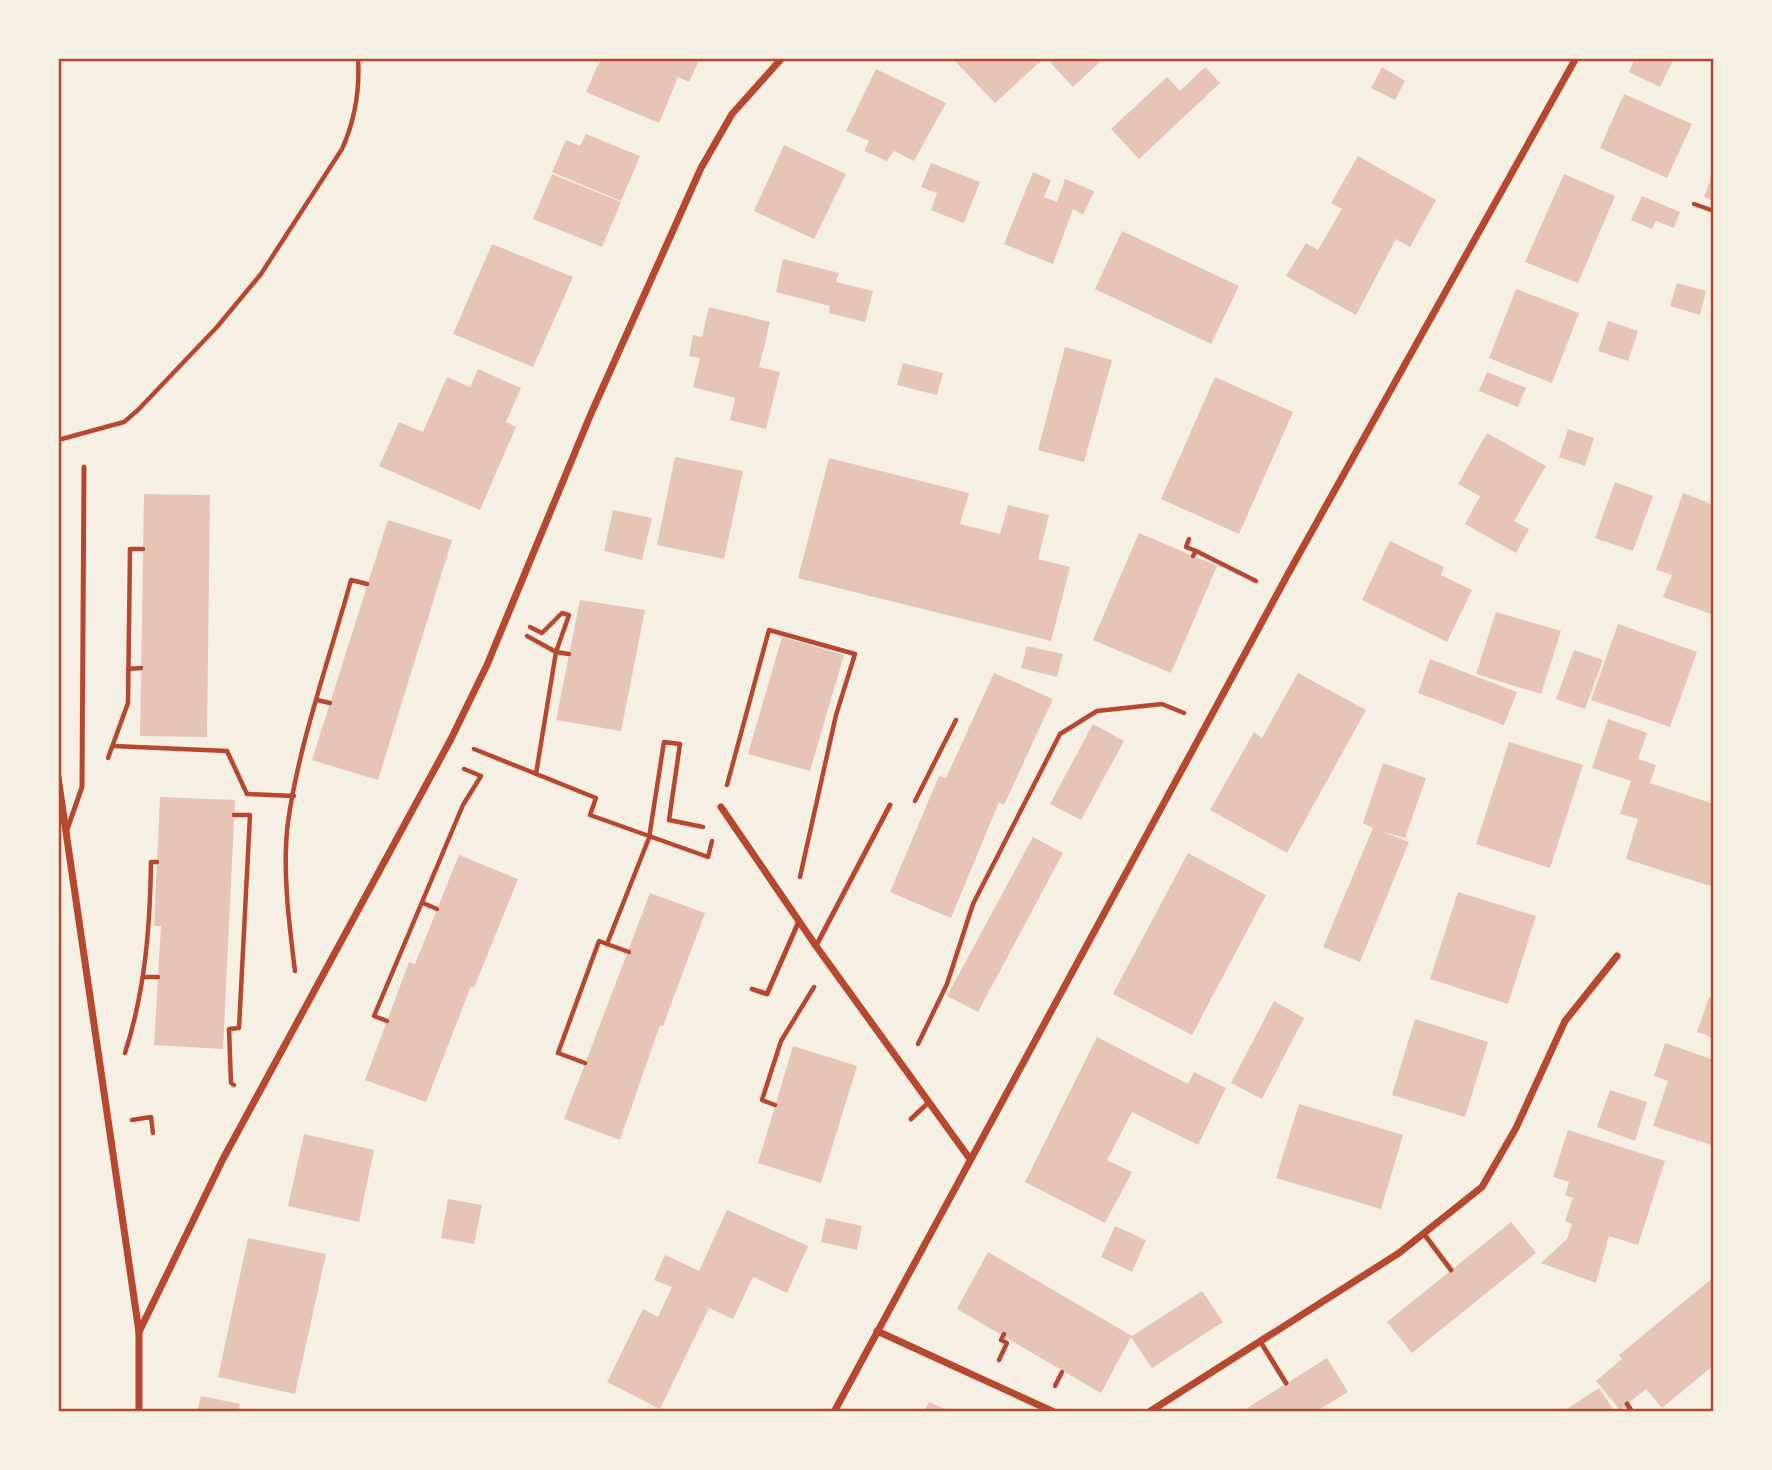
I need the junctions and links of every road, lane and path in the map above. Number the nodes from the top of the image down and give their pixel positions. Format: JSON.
{"nodes":[{"id":1,"x":358,"y":58,"type":"edge"},
{"id":2,"x":782,"y":58,"type":"edge"},
{"id":3,"x":1576,"y":58,"type":"edge"},
{"id":4,"x":1694,"y":204,"type":"dead end"},
{"id":5,"x":1714,"y":211,"type":"edge"},
{"id":6,"x":58,"y":440,"type":"edge"},
{"id":7,"x":84,"y":467,"type":"dead end"},
{"id":8,"x":1189,"y":539,"type":"dead end"},
{"id":9,"x":143,"y":549,"type":"dead end"},
{"id":10,"x":367,"y":584,"type":"dead end"},
{"id":11,"x":1279,"y":592,"type":"junction"},
{"id":12,"x":556,"y":652,"type":"junction"},
{"id":13,"x":569,"y":654,"type":"dead end"},
{"id":14,"x":128,"y":668,"type":"junction"},
{"id":15,"x":141,"y":668,"type":"dead end"},
{"id":16,"x":317,"y":700,"type":"junction"},
{"id":17,"x":330,"y":703,"type":"dead end"},
{"id":18,"x":1208,"y":723,"type":"junction"},
{"id":19,"x":113,"y":746,"type":"junction"},
{"id":20,"x":481,"y":752,"type":"dead end"},
{"id":21,"x":441,"y":758,"type":"junction"},
{"id":22,"x":108,"y":759,"type":"dead end"},
{"id":23,"x":536,"y":774,"type":"junction"},
{"id":24,"x":58,"y":778,"type":"edge"},
{"id":25,"x":294,"y":796,"type":"junction"},
{"id":26,"x":891,"y":805,"type":"dead end"},
{"id":27,"x":721,"y":807,"type":"junction"},
{"id":28,"x":234,"y":814,"type":"dead end"},
{"id":29,"x":715,"y":829,"type":"junction"},
{"id":30,"x":66,"y":833,"type":"junction"},
{"id":31,"x":649,"y":838,"type":"junction"},
{"id":32,"x":157,"y":862,"type":"dead end"},
{"id":33,"x":424,"y":903,"type":"junction"},
{"id":34,"x":437,"y":909,"type":"dead end"},
{"id":35,"x":793,"y":912,"type":"junction"},
{"id":36,"x":799,"y":921,"type":"junction"},
{"id":37,"x":607,"y":944,"type":"junction"},
{"id":38,"x":816,"y":946,"type":"junction"},
{"id":39,"x":629,"y":952,"type":"dead end"},
{"id":40,"x":1617,"y":956,"type":"dead end"},
{"id":41,"x":143,"y":977,"type":"junction"},
{"id":42,"x":158,"y":977,"type":"dead end"},
{"id":43,"x":752,"y":989,"type":"dead end"},
{"id":44,"x":304,"y":1007,"type":"junction"},
{"id":45,"x":387,"y":1021,"type":"dead end"},
{"id":46,"x":121,"y":1059,"type":"dead end"},
{"id":47,"x":585,"y":1063,"type":"dead end"},
{"id":48,"x":905,"y":1070,"type":"junction"},
{"id":49,"x":258,"y":1095,"type":"junction"},
{"id":50,"x":929,"y":1102,"type":"junction"},
{"id":51,"x":911,"y":1119,"type":"dead end"},
{"id":52,"x":128,"y":1120,"type":"dead end"},
{"id":53,"x":153,"y":1133,"type":"dead end"},
{"id":54,"x":970,"y":1159,"type":"junction"},
{"id":55,"x":1424,"y":1234,"type":"junction"},
{"id":56,"x":1451,"y":1270,"type":"dead end"},
{"id":57,"x":877,"y":1331,"type":"junction"},
{"id":58,"x":139,"y":1332,"type":"junction"},
{"id":59,"x":1004,"y":1334,"type":"dead end"},
{"id":60,"x":1260,"y":1341,"type":"junction"},
{"id":61,"x":998,"y":1361,"type":"dead end"},
{"id":62,"x":1062,"y":1372,"type":"dead end"},
{"id":63,"x":1286,"y":1383,"type":"dead end"},
{"id":64,"x":1054,"y":1390,"type":"dead end"},
{"id":65,"x":1627,"y":1405,"type":"dead end"},
{"id":66,"x":139,"y":1412,"type":"edge"},
{"id":67,"x":834,"y":1412,"type":"edge"},
{"id":68,"x":1054,"y":1412,"type":"edge"},
{"id":69,"x":1149,"y":1412,"type":"edge"},
{"id":70,"x":1632,"y":1412,"type":"edge"}],
"edges":[{"from":1,"to":6,"type":"path"},
{"from":2,"to":21,"type":"street"},
{"from":3,"to":11,"type":"street"},
{"from":4,"to":5,"type":"path"},
{"from":7,"to":30,"type":"lane"},
{"from":8,"to":11,"type":"path"},
{"from":9,"to":14,"type":"path"},
{"from":10,"to":16,"type":"path"},
{"from":11,"to":18,"type":"street"},
{"from":12,"to":12,"type":"path"},
{"from":12,"to":13,"type":"path"},
{"from":12,"to":23,"type":"path"},
{"from":14,"to":15,"type":"path"},
{"from":14,"to":19,"type":"path"},
{"from":16,"to":17,"type":"path"},
{"from":16,"to":25,"type":"path"},
{"from":18,"to":48,"type":"path"},
{"from":18,"to":54,"type":"street"},
{"from":19,"to":22,"type":"path"},
{"from":19,"to":25,"type":"path"},
{"from":20,"to":23,"type":"path"},
{"from":21,"to":33,"type":"path"},
{"from":21,"to":44,"type":"street"},
{"from":23,"to":31,"type":"path"},
{"from":24,"to":30,"type":"street"},
{"from":25,"to":44,"type":"path"},
{"from":26,"to":38,"type":"lane"},
{"from":27,"to":29,"type":"path"},
{"from":27,"to":35,"type":"street"},
{"from":27,"to":35,"type":"path"},
{"from":28,"to":49,"type":"path"},
{"from":29,"to":31,"type":"path"},
{"from":29,"to":31,"type":"path"},
{"from":30,"to":58,"type":"street"},
{"from":31,"to":37,"type":"path"},
{"from":32,"to":41,"type":"path"},
{"from":33,"to":34,"type":"path"},
{"from":33,"to":45,"type":"path"},
{"from":35,"to":36,"type":"street"},
{"from":36,"to":38,"type":"street"},
{"from":36,"to":43,"type":"lane"},
{"from":37,"to":39,"type":"path"},
{"from":37,"to":47,"type":"path"},
{"from":38,"to":48,"type":"street"},
{"from":40,"to":55,"type":"street"},
{"from":41,"to":42,"type":"path"},
{"from":41,"to":46,"type":"path"},
{"from":44,"to":49,"type":"street"},
{"from":48,"to":50,"type":"street"},
{"from":49,"to":58,"type":"street"},
{"from":50,"to":51,"type":"lane"},
{"from":50,"to":54,"type":"street"},
{"from":52,"to":53,"type":"path"},
{"from":54,"to":57,"type":"street"},
{"from":55,"to":56,"type":"lane"},
{"from":55,"to":60,"type":"street"},
{"from":57,"to":67,"type":"street"},
{"from":57,"to":68,"type":"street"},
{"from":58,"to":66,"type":"street"},
{"from":59,"to":61,"type":"path"},
{"from":60,"to":63,"type":"lane"},
{"from":60,"to":69,"type":"street"},
{"from":62,"to":64,"type":"path"},
{"from":65,"to":70,"type":"lane"}]}
